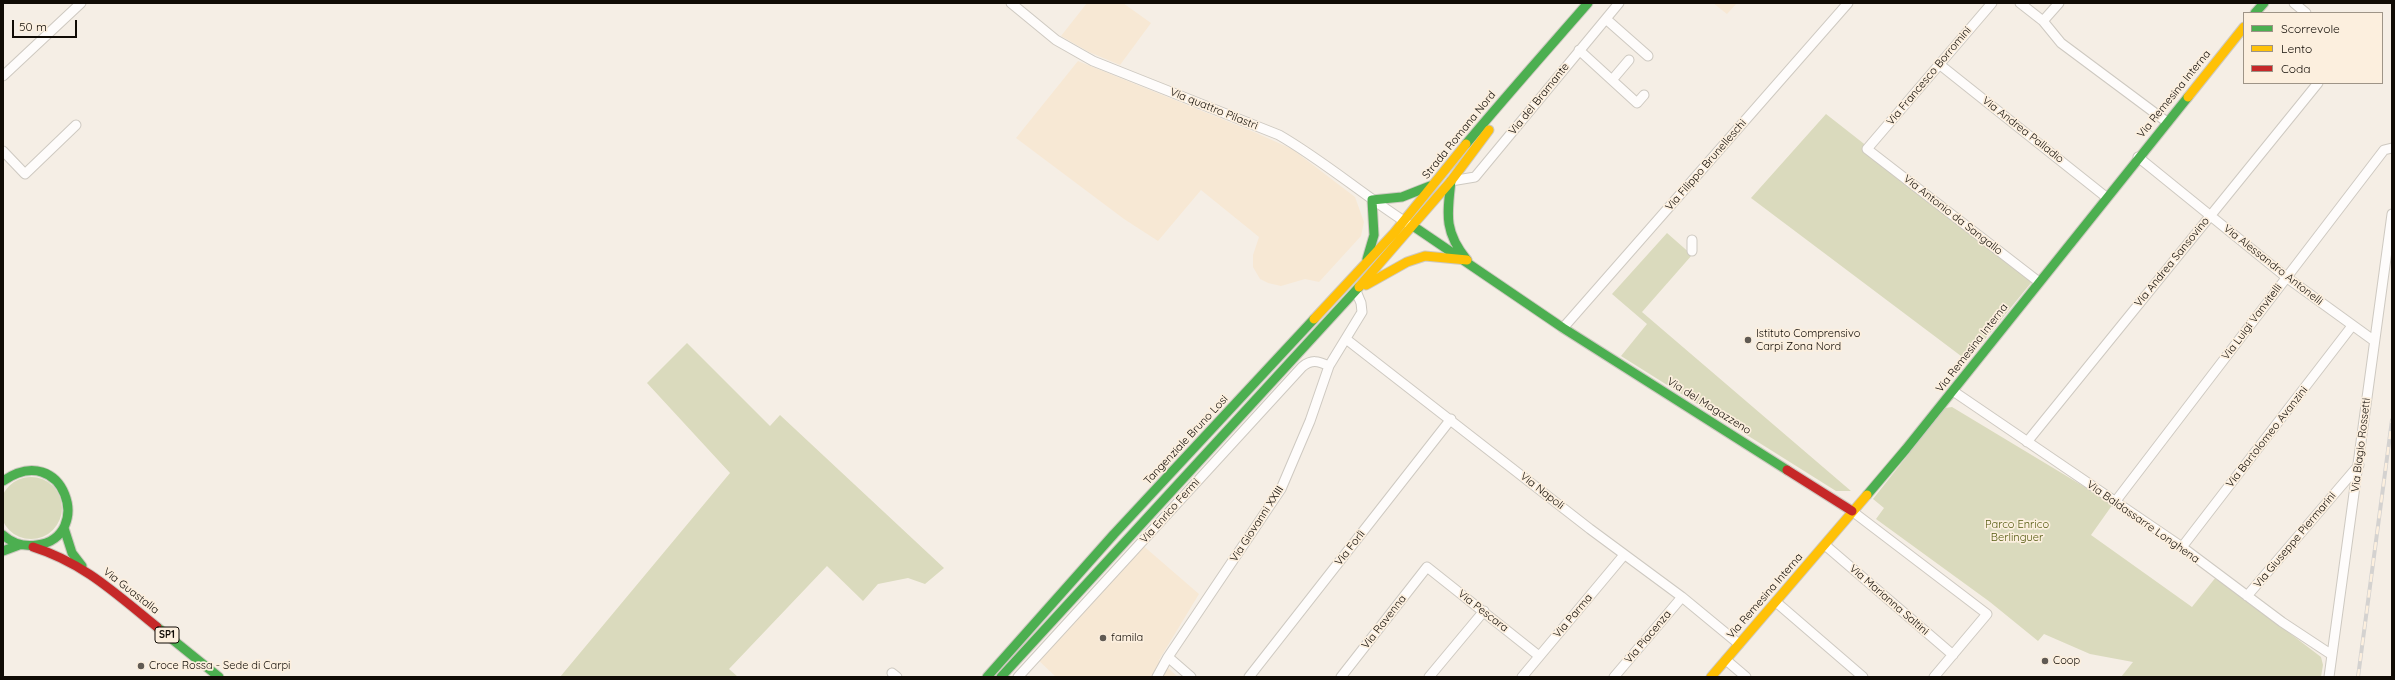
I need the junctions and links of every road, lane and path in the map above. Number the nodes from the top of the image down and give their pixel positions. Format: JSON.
{"nodes":[{"id":1,"x":81,"y":3,"type":"edge"},
{"id":2,"x":1011,"y":3,"type":"edge"},
{"id":3,"x":1588,"y":3,"type":"edge"},
{"id":4,"x":1619,"y":3,"type":"edge"},
{"id":5,"x":1848,"y":3,"type":"edge"},
{"id":6,"x":1992,"y":3,"type":"edge"},
{"id":7,"x":2020,"y":3,"type":"edge"},
{"id":8,"x":2059,"y":3,"type":"edge"},
{"id":9,"x":2264,"y":3,"type":"edge"},
{"id":10,"x":2294,"y":3,"type":"edge"},
{"id":11,"x":2257,"y":12,"type":"edge"},
{"id":12,"x":2305,"y":12,"type":"edge"},
{"id":13,"x":1606,"y":19,"type":"junction"},
{"id":14,"x":2043,"y":21,"type":"junction"},
{"id":15,"x":2243,"y":28,"type":"edge"},
{"id":16,"x":1579,"y":50,"type":"junction"},
{"id":17,"x":1648,"y":56,"type":"dead end"},
{"id":18,"x":1629,"y":60,"type":"dead end"},
{"id":19,"x":1939,"y":64,"type":"junction"},
{"id":20,"x":1534,"y":65,"type":"junction"},
{"id":21,"x":3,"y":76,"type":"edge"},
{"id":22,"x":1612,"y":80,"type":"junction"},
{"id":23,"x":2317,"y":84,"type":"edge"},
{"id":24,"x":1644,"y":95,"type":"dead end"},
{"id":25,"x":2167,"y":122,"type":"junction"},
{"id":26,"x":76,"y":125,"type":"dead end"},
{"id":27,"x":2392,"y":148,"type":"edge"},
{"id":28,"x":1867,"y":149,"type":"joint"},
{"id":29,"x":3,"y":151,"type":"edge"},
{"id":30,"x":2138,"y":157,"type":"junction"},
{"id":31,"x":1452,"y":181,"type":"junction"},
{"id":32,"x":1436,"y":183,"type":"junction"},
{"id":33,"x":2106,"y":197,"type":"junction"},
{"id":34,"x":1372,"y":200,"type":"junction"},
{"id":35,"x":2392,"y":214,"type":"edge"},
{"id":36,"x":2210,"y":215,"type":"junction"},
{"id":37,"x":1404,"y":220,"type":"junction"},
{"id":38,"x":1413,"y":226,"type":"junction"},
{"id":39,"x":1692,"y":240,"type":"dead end"},
{"id":40,"x":1692,"y":251,"type":"dead end"},
{"id":41,"x":1467,"y":260,"type":"junction"},
{"id":42,"x":1363,"y":267,"type":"junction"},
{"id":43,"x":2286,"y":277,"type":"junction"},
{"id":44,"x":2039,"y":282,"type":"junction"},
{"id":45,"x":1356,"y":291,"type":"junction"},
{"id":46,"x":2352,"y":326,"type":"junction"},
{"id":47,"x":1563,"y":328,"type":"junction"},
{"id":48,"x":1346,"y":339,"type":"junction"},
{"id":49,"x":2373,"y":340,"type":"junction"},
{"id":50,"x":1329,"y":366,"type":"junction"},
{"id":51,"x":1954,"y":391,"type":"junction"},
{"id":52,"x":1451,"y":419,"type":"junction"},
{"id":53,"x":2027,"y":442,"type":"junction"},
{"id":54,"x":2358,"y":465,"type":"junction"},
{"id":55,"x":4,"y":480,"type":"edge"},
{"id":56,"x":2115,"y":502,"type":"junction"},
{"id":57,"x":1852,"y":512,"type":"junction"},
{"id":58,"x":64,"y":528,"type":"junction"},
{"id":59,"x":3,"y":535,"type":"edge"},
{"id":60,"x":19,"y":545,"type":"junction"},
{"id":61,"x":1825,"y":545,"type":"junction"},
{"id":62,"x":33,"y":547,"type":"junction"},
{"id":63,"x":2182,"y":547,"type":"junction"},
{"id":64,"x":3,"y":551,"type":"edge"},
{"id":65,"x":1624,"y":555,"type":"junction"},
{"id":66,"x":1427,"y":567,"type":"joint"},
{"id":67,"x":84,"y":569,"type":"junction"},
{"id":68,"x":2247,"y":596,"type":"junction"},
{"id":69,"x":1682,"y":597,"type":"junction"},
{"id":70,"x":1776,"y":602,"type":"junction"},
{"id":71,"x":1484,"y":611,"type":"junction"},
{"id":72,"x":1739,"y":644,"type":"junction"},
{"id":73,"x":1953,"y":655,"type":"junction"},
{"id":74,"x":2332,"y":655,"type":"junction"},
{"id":75,"x":1539,"y":656,"type":"junction"},
{"id":76,"x":1168,"y":657,"type":"junction"},
{"id":77,"x":1726,"y":660,"type":"junction"},
{"id":78,"x":219,"y":677,"type":"edge"},
{"id":79,"x":987,"y":677,"type":"edge"},
{"id":80,"x":1001,"y":677,"type":"edge"},
{"id":81,"x":1018,"y":677,"type":"edge"},
{"id":82,"x":1156,"y":677,"type":"edge"},
{"id":83,"x":1191,"y":677,"type":"edge"},
{"id":84,"x":1249,"y":677,"type":"edge"},
{"id":85,"x":1341,"y":677,"type":"edge"},
{"id":86,"x":1429,"y":677,"type":"edge"},
{"id":87,"x":1522,"y":677,"type":"edge"},
{"id":88,"x":1614,"y":677,"type":"edge"},
{"id":89,"x":1711,"y":677,"type":"edge"},
{"id":90,"x":1746,"y":677,"type":"edge"},
{"id":91,"x":1863,"y":677,"type":"edge"},
{"id":92,"x":1934,"y":677,"type":"edge"},
{"id":93,"x":2329,"y":677,"type":"edge"}],
"edges":[{"from":1,"to":21,"type":"street"},
{"from":2,"to":34,"type":"street","name":"Via quattro Pilastri"},
{"from":3,"to":20,"type":"main road","name":"Strada Romana Nord"},
{"from":4,"to":13,"type":"street","name":"Via del Bramante"},
{"from":5,"to":47,"type":"street","name":"Via Filippo Brunelleschi"},
{"from":6,"to":19,"type":"street","name":"Via Francesco Borromini"},
{"from":7,"to":14,"type":"street"},
{"from":8,"to":14,"type":"street"},
{"from":9,"to":11,"type":"main road"},
{"from":10,"to":12,"type":"street"},
{"from":13,"to":16,"type":"street","name":"Via del Bramante"},
{"from":13,"to":17,"type":"street"},
{"from":14,"to":25,"type":"street"},
{"from":15,"to":25,"type":"main road","name":"Via Remesina Interna"},
{"from":16,"to":22,"type":"street"},
{"from":16,"to":31,"type":"street","name":"Via del Bramante"},
{"from":18,"to":22,"type":"street"},
{"from":19,"to":28,"type":"street","name":"Via Francesco Borromini"},
{"from":19,"to":33,"type":"street","name":"Via Andrea Palladio"},
{"from":20,"to":31,"type":"main road","name":"Strada Romana Nord"},
{"from":20,"to":32,"type":"main road","name":"Strada Romana Nord"},
{"from":22,"to":24,"type":"street"},
{"from":23,"to":36,"type":"street","name":"Via Andrea Sansovino"},
{"from":25,"to":30,"type":"main road","name":"Via Remesina Interna"},
{"from":26,"to":29,"type":"street"},
{"from":27,"to":43,"type":"street","name":"Via Luigi Vanvitelli"},
{"from":28,"to":44,"type":"street","name":"Via Antonio da Sangallo"},
{"from":30,"to":33,"type":"main road","name":"Via Remesina Interna"},
{"from":30,"to":36,"type":"street","name":"Via Alessandro Antonelli"},
{"from":31,"to":38,"type":"main road","name":"Strada Romana Nord"},
{"from":31,"to":41,"type":"main road"},
{"from":32,"to":34,"type":"main road"},
{"from":32,"to":37,"type":"main road","name":"Strada Romana Nord"},
{"from":33,"to":44,"type":"main road","name":"Via Remesina Interna"},
{"from":34,"to":37,"type":"street","name":"Via quattro Pilastri"},
{"from":34,"to":42,"type":"main road"},
{"from":35,"to":49,"type":"street","name":"Via Biagio Rossetti"},
{"from":36,"to":43,"type":"street","name":"Via Alessandro Antonelli"},
{"from":36,"to":53,"type":"street","name":"Via Andrea Sansovino"},
{"from":37,"to":38,"type":"street","name":"Via quattro Pilastri"},
{"from":37,"to":42,"type":"main road","name":"Tangenziale Bruno Losi"},
{"from":38,"to":41,"type":"main road","name":"Via del Magazzeno"},
{"from":38,"to":45,"type":"main road"},
{"from":39,"to":40,"type":"street"},
{"from":41,"to":45,"type":"main road"},
{"from":41,"to":47,"type":"main road","name":"Via del Magazzeno"},
{"from":42,"to":79,"type":"main road","name":"Tangenziale Bruno Losi"},
{"from":43,"to":46,"type":"street","name":"Via Alessandro Antonelli"},
{"from":43,"to":56,"type":"street","name":"Via Luigi Vanvitelli"},
{"from":44,"to":51,"type":"main road","name":"Via Remesina Interna"},
{"from":45,"to":48,"type":"street","name":"Via Giovanni XXIII"},
{"from":45,"to":80,"type":"main road"},
{"from":46,"to":49,"type":"street","name":"Via Alessandro Antonelli"},
{"from":46,"to":63,"type":"street","name":"Via Bartolomeo Avanzini"},
{"from":47,"to":57,"type":"main road","name":"Via del Magazzeno"},
{"from":48,"to":50,"type":"street","name":"Via Giovanni XXIII"},
{"from":48,"to":52,"type":"street","name":"Via Napoli"},
{"from":49,"to":54,"type":"street","name":"Via Biagio Rossetti"},
{"from":50,"to":76,"type":"street","name":"Via Giovanni XXIII"},
{"from":50,"to":81,"type":"street","name":"Via Enrico Fermi"},
{"from":51,"to":53,"type":"street","name":"Via Baldassarre Longhena"},
{"from":51,"to":57,"type":"main road","name":"Via Remesina Interna"},
{"from":52,"to":65,"type":"street","name":"Via Napoli"},
{"from":52,"to":84,"type":"street","name":"Via Forlì"},
{"from":53,"to":56,"type":"street","name":"Via Baldassarre Longhena"},
{"from":54,"to":68,"type":"street","name":"Via Giuseppe Piermarini"},
{"from":54,"to":74,"type":"street","name":"Via Biagio Rossetti"},
{"from":55,"to":58,"type":"main road"},
{"from":56,"to":63,"type":"street","name":"Via Baldassarre Longhena"},
{"from":57,"to":61,"type":"main road","name":"Via Remesina Interna"},
{"from":57,"to":73,"type":"street","name":"Via del Magazzeno"},
{"from":58,"to":62,"type":"main road"},
{"from":58,"to":67,"type":"main road","name":"Via Guastalla"},
{"from":59,"to":60,"type":"main road"},
{"from":60,"to":62,"type":"main road","name":"Via Guastalla"},
{"from":60,"to":64,"type":"main road"},
{"from":61,"to":70,"type":"main road","name":"Via Remesina Interna"},
{"from":61,"to":73,"type":"street","name":"Via Marianna Saltini"},
{"from":62,"to":67,"type":"main road","name":"Via Guastalla","number":"SP1"},
{"from":63,"to":68,"type":"street","name":"Via Baldassarre Longhena"},
{"from":65,"to":69,"type":"street","name":"Via Napoli"},
{"from":65,"to":75,"type":"street","name":"Via Parma"},
{"from":66,"to":71,"type":"street","name":"Via Pescara"},
{"from":66,"to":85,"type":"street","name":"Via Ravenna"},
{"from":67,"to":78,"type":"main road","name":"Via Guastalla","number":"SP1"},
{"from":68,"to":74,"type":"street","name":"Via Baldassarre Longhena"},
{"from":69,"to":72,"type":"street","name":"Via Napoli"},
{"from":69,"to":88,"type":"street","name":"Via Piacenza"},
{"from":70,"to":72,"type":"main road","name":"Via Remesina Interna"},
{"from":70,"to":91,"type":"street"},
{"from":71,"to":75,"type":"street","name":"Via Pescara"},
{"from":71,"to":86,"type":"street"},
{"from":72,"to":77,"type":"main road","name":"Via Remesina Interna"},
{"from":73,"to":92,"type":"street"},
{"from":74,"to":93,"type":"street","name":"Via Biagio Rossetti"},
{"from":75,"to":87,"type":"street","name":"Via Parma"},
{"from":76,"to":82,"type":"street","name":"Via Giovanni XXIII"},
{"from":76,"to":83,"type":"street"},
{"from":77,"to":89,"type":"main road","name":"Via Remesina Interna"},
{"from":77,"to":90,"type":"street"}]}
